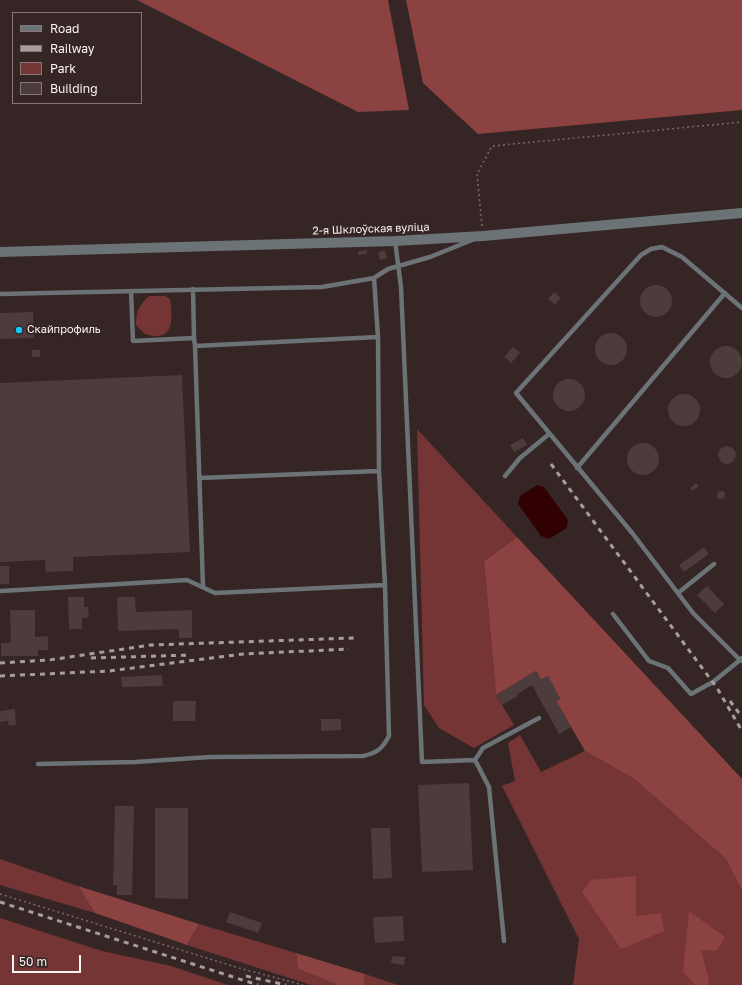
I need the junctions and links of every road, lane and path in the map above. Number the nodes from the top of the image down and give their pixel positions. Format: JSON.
{"nodes":[{"id":1,"x":742,"y":122,"type":"edge"},
{"id":2,"x":742,"y":213,"type":"edge"},
{"id":3,"x":483,"y":236,"type":"junction"},
{"id":4,"x":395,"y":241,"type":"junction"},
{"id":5,"x":0,"y":252,"type":"edge"},
{"id":6,"x":399,"y":265,"type":"junction"},
{"id":7,"x":374,"y":278,"type":"junction"},
{"id":8,"x":193,"y":290,"type":"junction"},
{"id":9,"x":131,"y":291,"type":"junction"},
{"id":10,"x":725,"y":293,"type":"junction"},
{"id":11,"x":0,"y":294,"type":"edge"},
{"id":12,"x":742,"y":308,"type":"edge"},
{"id":13,"x":378,"y":337,"type":"junction"},
{"id":14,"x":194,"y":338,"type":"junction"},
{"id":15,"x":195,"y":346,"type":"junction"},
{"id":16,"x":549,"y":434,"type":"junction"},
{"id":17,"x":577,"y":468,"type":"junction"},
{"id":18,"x":379,"y":471,"type":"junction"},
{"id":19,"x":505,"y":476,"type":"dead end"},
{"id":20,"x":199,"y":478,"type":"junction"},
{"id":21,"x":714,"y":564,"type":"dead end"},
{"id":22,"x":385,"y":585,"type":"junction"},
{"id":23,"x":203,"y":587,"type":"junction"},
{"id":24,"x":1,"y":591,"type":"dead end"},
{"id":25,"x":678,"y":593,"type":"junction"},
{"id":26,"x":613,"y":614,"type":"dead end"},
{"id":27,"x":741,"y":660,"type":"edge"},
{"id":28,"x":539,"y":718,"type":"dead end"},
{"id":29,"x":475,"y":760,"type":"junction"},
{"id":30,"x":38,"y":764,"type":"dead end"},
{"id":31,"x":0,"y":894,"type":"edge"},
{"id":32,"x":504,"y":941,"type":"dead end"},
{"id":33,"x":303,"y":985,"type":"edge"}],
"edges":[{"from":1,"to":3,"type":"path"},
{"from":2,"to":3,"type":"street","name":"2-я Шклоўская вуліца"},
{"from":3,"to":4,"type":"street","name":"2-я Шклоўская вуліца"},
{"from":3,"to":6,"type":"lane"},
{"from":4,"to":5,"type":"street","name":"2-я Шклоўская вуліца"},
{"from":4,"to":6,"type":"lane"},
{"from":6,"to":7,"type":"lane"},
{"from":6,"to":29,"type":"lane"},
{"from":7,"to":8,"type":"lane"},
{"from":7,"to":13,"type":"lane"},
{"from":8,"to":9,"type":"lane"},
{"from":8,"to":14,"type":"lane"},
{"from":9,"to":11,"type":"lane"},
{"from":9,"to":14,"type":"lane"},
{"from":10,"to":12,"type":"lane"},
{"from":10,"to":16,"type":"lane"},
{"from":10,"to":17,"type":"lane"},
{"from":13,"to":15,"type":"lane"},
{"from":13,"to":18,"type":"lane"},
{"from":14,"to":15,"type":"lane"},
{"from":15,"to":20,"type":"lane"},
{"from":16,"to":17,"type":"lane"},
{"from":16,"to":19,"type":"lane"},
{"from":17,"to":25,"type":"lane"},
{"from":18,"to":20,"type":"lane"},
{"from":18,"to":22,"type":"lane"},
{"from":20,"to":23,"type":"lane"},
{"from":21,"to":25,"type":"lane"},
{"from":22,"to":23,"type":"lane"},
{"from":22,"to":30,"type":"lane"},
{"from":23,"to":24,"type":"lane"},
{"from":25,"to":27,"type":"lane"},
{"from":26,"to":27,"type":"lane"},
{"from":28,"to":29,"type":"lane"},
{"from":29,"to":32,"type":"lane"},
{"from":31,"to":33,"type":"path"}]}
